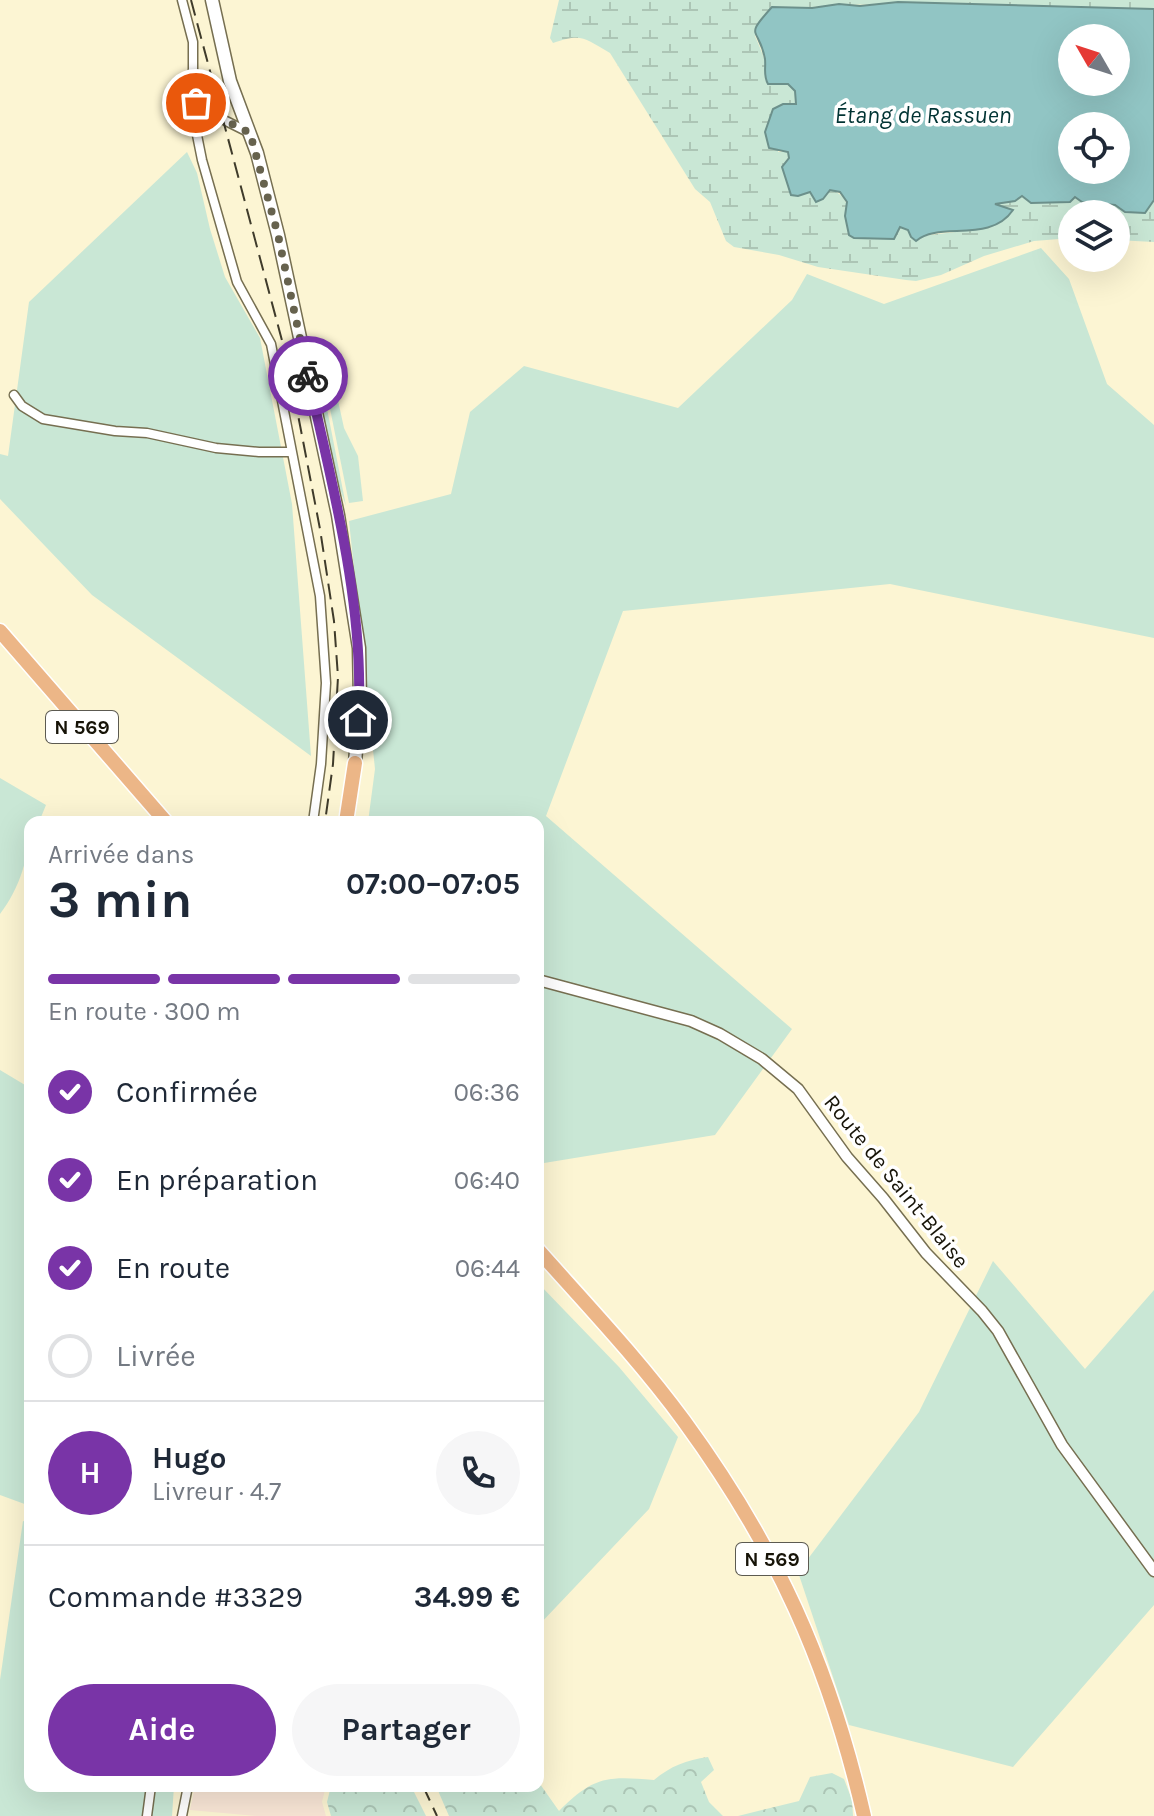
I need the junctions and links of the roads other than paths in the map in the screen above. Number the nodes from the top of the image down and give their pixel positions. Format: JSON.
{"nodes":[{"id":1,"x":182,"y":0,"type":"edge"},
{"id":2,"x":212,"y":0,"type":"edge"},
{"id":3,"x":198,"y":107,"type":"junction"},
{"id":4,"x":250,"y":133,"type":"junction"},
{"id":5,"x":14,"y":395,"type":"dead end"},
{"id":6,"x":292,"y":452,"type":"junction"},
{"id":7,"x":0,"y":631,"type":"edge"},
{"id":8,"x":355,"y":763,"type":"joint"},
{"id":9,"x":161,"y":816,"type":"edge"},
{"id":10,"x":314,"y":816,"type":"edge"},
{"id":11,"x":350,"y":816,"type":"edge"},
{"id":12,"x":544,"y":982,"type":"edge"},
{"id":13,"x":544,"y":1257,"type":"edge"},
{"id":14,"x":1154,"y":1571,"type":"edge"},
{"id":15,"x":150,"y":1792,"type":"edge"},
{"id":16,"x":187,"y":1792,"type":"edge"},
{"id":17,"x":147,"y":1816,"type":"edge"},
{"id":18,"x":182,"y":1816,"type":"edge"},
{"id":19,"x":864,"y":1816,"type":"edge"}],
"edges":[{"from":1,"to":3,"type":"street"},
{"from":2,"to":4,"type":"main road"},
{"from":3,"to":4,"type":"street"},
{"from":3,"to":6,"type":"street"},
{"from":4,"to":8,"type":"main road"},
{"from":5,"to":6,"type":"street"},
{"from":6,"to":10,"type":"street"},
{"from":7,"to":9,"type":"main road","number":"N 569"},
{"from":8,"to":11,"type":"main road"},
{"from":12,"to":14,"type":"street","name":"Route de Saint-Blaise"},
{"from":13,"to":19,"type":"main road","number":"N 569"},
{"from":15,"to":17,"type":"street"},
{"from":16,"to":18,"type":"street"}]}
